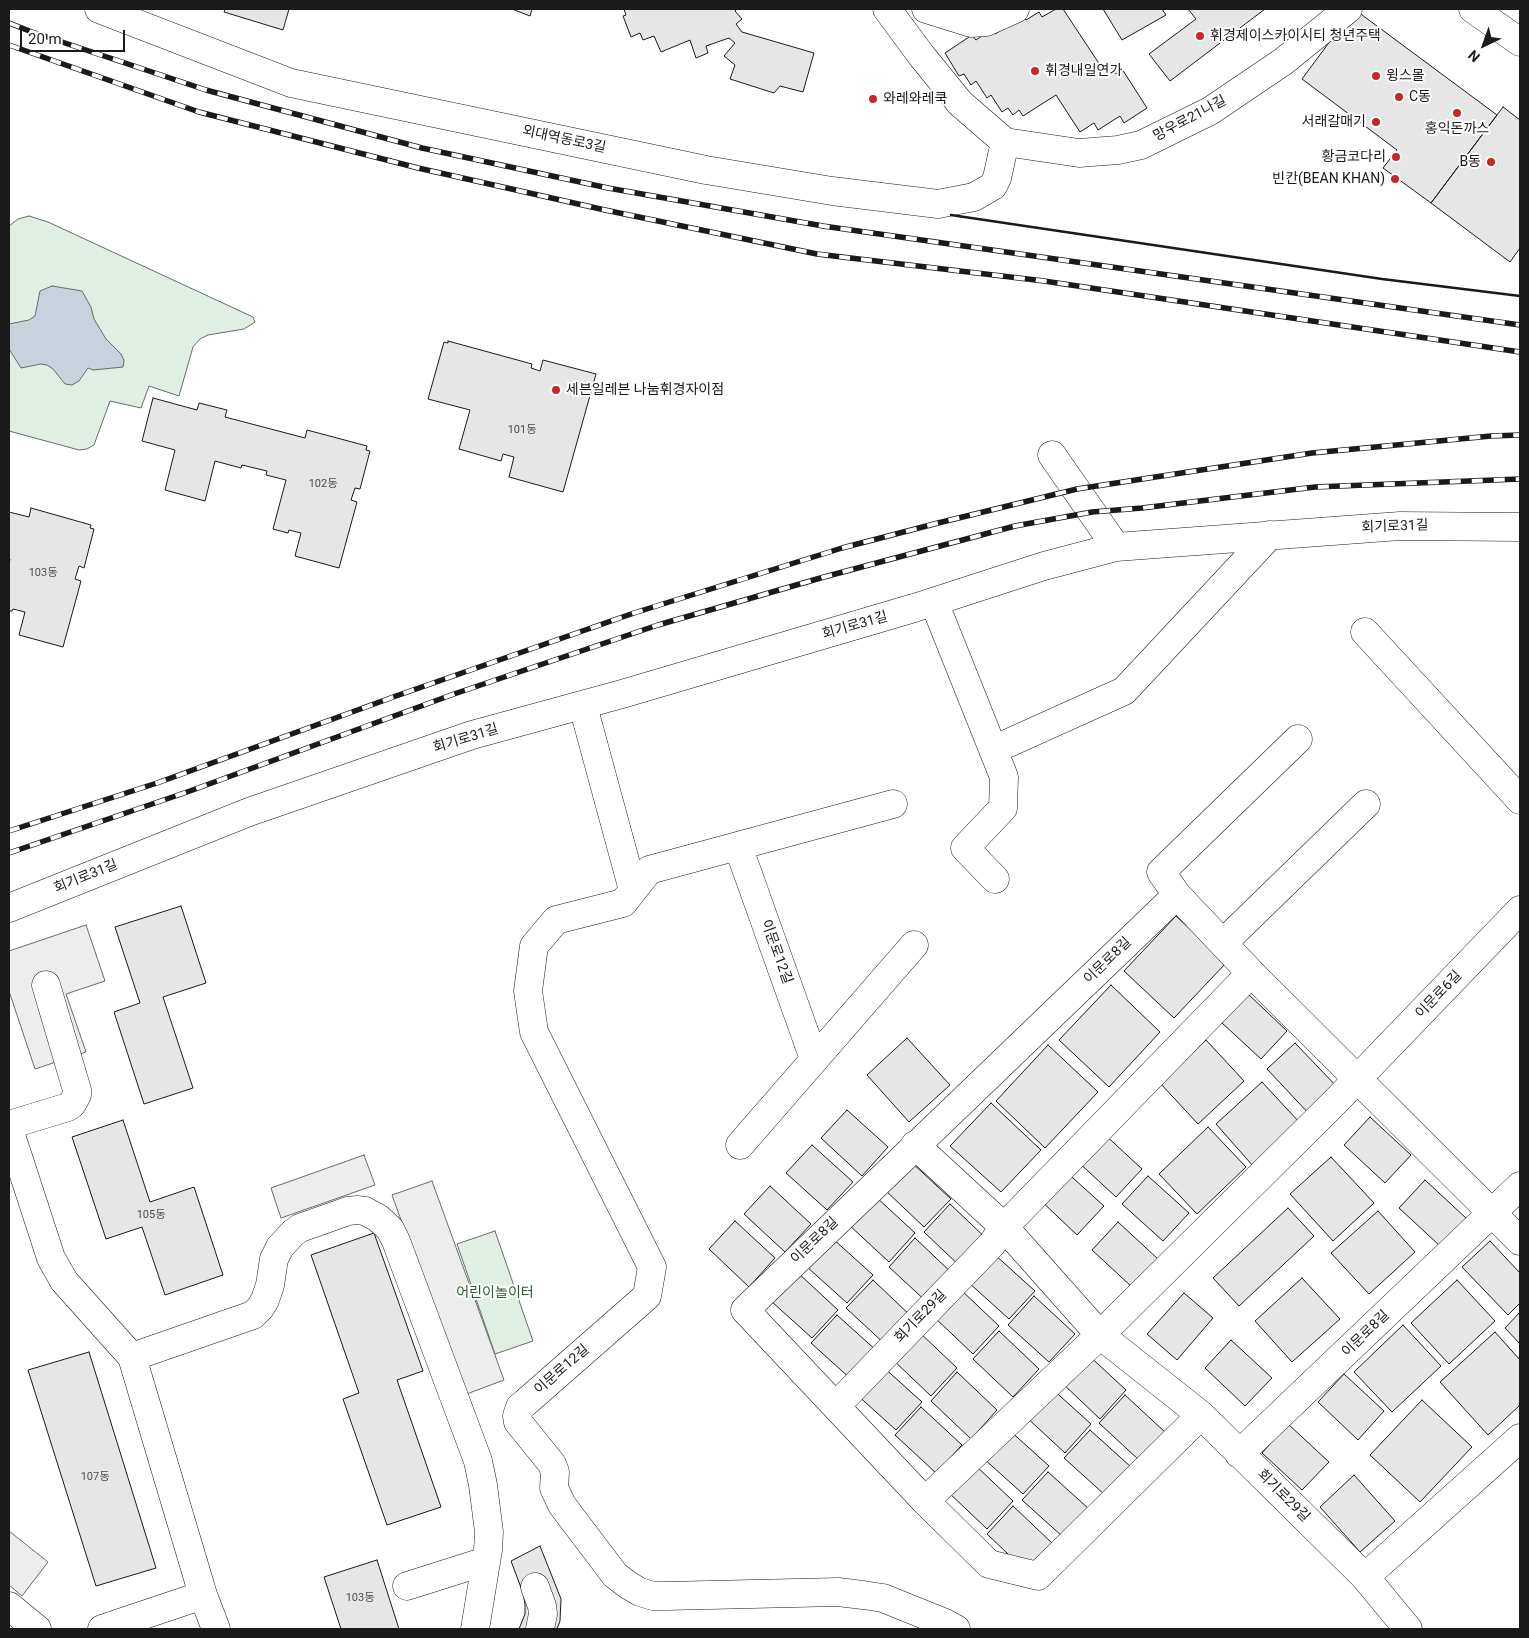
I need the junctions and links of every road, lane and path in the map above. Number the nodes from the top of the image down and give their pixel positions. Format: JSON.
{"nodes":[{"id":1,"x":99,"y":9,"type":"edge"},
{"id":2,"x":926,"y":9,"type":"edge"},
{"id":3,"x":1015,"y":9,"type":"edge"},
{"id":4,"x":1348,"y":9,"type":"edge"},
{"id":5,"x":1473,"y":9,"type":"edge"},
{"id":6,"x":891,"y":10,"type":"edge"},
{"id":7,"x":1520,"y":42,"type":"edge"},
{"id":8,"x":1005,"y":142,"type":"junction"},
{"id":9,"x":1052,"y":455,"type":"dead end"},
{"id":10,"x":1520,"y":527,"type":"edge"},
{"id":11,"x":1270,"y":535,"type":"junction"},
{"id":12,"x":1116,"y":547,"type":"junction"},
{"id":13,"x":934,"y":602,"type":"junction"},
{"id":14,"x":1364,"y":632,"type":"dead end"},
{"id":15,"x":583,"y":706,"type":"junction"},
{"id":16,"x":1298,"y":739,"type":"dead end"},
{"id":17,"x":993,"y":750,"type":"junction"},
{"id":18,"x":1520,"y":800,"type":"edge"},
{"id":19,"x":893,"y":804,"type":"dead end"},
{"id":20,"x":1366,"y":804,"type":"dead end"},
{"id":21,"x":738,"y":846,"type":"junction"},
{"id":22,"x":995,"y":879,"type":"dead end"},
{"id":23,"x":633,"y":890,"type":"junction"},
{"id":24,"x":1177,"y":895,"type":"junction"},
{"id":25,"x":9,"y":908,"type":"edge"},
{"id":26,"x":1520,"y":910,"type":"edge"},
{"id":27,"x":1223,"y":943,"type":"junction"},
{"id":28,"x":914,"y":944,"type":"dead end"},
{"id":29,"x":1251,"y":973,"type":"junction"},
{"id":30,"x":46,"y":985,"type":"dead end"},
{"id":31,"x":814,"y":1059,"type":"junction"},
{"id":32,"x":1357,"y":1079,"type":"junction"},
{"id":33,"x":9,"y":1125,"type":"edge"},
{"id":34,"x":9,"y":1128,"type":"edge"},
{"id":35,"x":740,"y":1145,"type":"dead end"},
{"id":36,"x":915,"y":1145,"type":"junction"},
{"id":37,"x":13,"y":1160,"type":"edge"},
{"id":38,"x":1520,"y":1186,"type":"edge"},
{"id":39,"x":1492,"y":1214,"type":"junction"},
{"id":40,"x":1004,"y":1228,"type":"junction"},
{"id":41,"x":1520,"y":1241,"type":"edge"},
{"id":42,"x":1100,"y":1335,"type":"junction"},
{"id":43,"x":132,"y":1357,"type":"junction"},
{"id":44,"x":836,"y":1406,"type":"junction"},
{"id":45,"x":1201,"y":1415,"type":"junction"},
{"id":46,"x":1520,"y":1438,"type":"edge"},
{"id":47,"x":1240,"y":1454,"type":"junction"},
{"id":48,"x":925,"y":1501,"type":"junction"},
{"id":49,"x":486,"y":1561,"type":"junction"},
{"id":50,"x":1365,"y":1577,"type":"junction"},
{"id":51,"x":407,"y":1586,"type":"dead end"},
{"id":52,"x":535,"y":1587,"type":"dead end"},
{"id":53,"x":204,"y":1595,"type":"junction"},
{"id":54,"x":9,"y":1606,"type":"edge"},
{"id":55,"x":37,"y":1629,"type":"edge"},
{"id":56,"x":102,"y":1629,"type":"edge"},
{"id":57,"x":216,"y":1629,"type":"edge"},
{"id":58,"x":476,"y":1629,"type":"edge"},
{"id":59,"x":540,"y":1629,"type":"edge"},
{"id":60,"x":956,"y":1629,"type":"edge"},
{"id":61,"x":1408,"y":1629,"type":"edge"}],
"edges":[{"from":1,"to":8,"type":"street","name":"외대역동로3길"},
{"from":2,"to":3,"type":"street"},
{"from":4,"to":8,"type":"street","name":"망우로21나길"},
{"from":5,"to":7,"type":"street"},
{"from":6,"to":8,"type":"street"},
{"from":9,"to":12,"type":"street"},
{"from":10,"to":11,"type":"street","name":"회기로31길"},
{"from":11,"to":12,"type":"street","name":"회기로31길"},
{"from":11,"to":17,"type":"street"},
{"from":12,"to":13,"type":"street","name":"회기로31길"},
{"from":13,"to":15,"type":"street","name":"회기로31길"},
{"from":13,"to":17,"type":"street"},
{"from":14,"to":18,"type":"street"},
{"from":15,"to":23,"type":"street"},
{"from":15,"to":25,"type":"street","name":"회기로31길"},
{"from":16,"to":24,"type":"street"},
{"from":17,"to":22,"type":"street"},
{"from":19,"to":21,"type":"street","name":"이문로12길"},
{"from":20,"to":27,"type":"street"},
{"from":21,"to":23,"type":"street","name":"이문로12길"},
{"from":21,"to":31,"type":"street","name":"이문로12길"},
{"from":23,"to":60,"type":"street","name":"이문로12길"},
{"from":24,"to":27,"type":"street"},
{"from":24,"to":36,"type":"street","name":"이문로8길"},
{"from":26,"to":32,"type":"street","name":"이문로6길"},
{"from":27,"to":29,"type":"street"},
{"from":28,"to":31,"type":"street"},
{"from":29,"to":32,"type":"street"},
{"from":29,"to":40,"type":"street"},
{"from":30,"to":33,"type":"street"},
{"from":31,"to":35,"type":"street"},
{"from":32,"to":39,"type":"street"},
{"from":32,"to":42,"type":"street"},
{"from":34,"to":37,"type":"street"},
{"from":36,"to":40,"type":"street","name":"회기로29길"},
{"from":36,"to":44,"type":"street","name":"이문로8길"},
{"from":37,"to":43,"type":"street"},
{"from":38,"to":39,"type":"street","name":"이문로8길"},
{"from":39,"to":41,"type":"street"},
{"from":39,"to":47,"type":"street","name":"이문로8길"},
{"from":40,"to":42,"type":"street","name":"회기로29길"},
{"from":40,"to":44,"type":"street","name":"회기로29길"},
{"from":42,"to":45,"type":"street","name":"회기로29길"},
{"from":42,"to":48,"type":"street"},
{"from":43,"to":49,"type":"street"},
{"from":43,"to":53,"type":"street"},
{"from":44,"to":48,"type":"street","name":"이문로8길"},
{"from":45,"to":47,"type":"street","name":"회기로29길"},
{"from":45,"to":48,"type":"street","name":"이문로8길"},
{"from":46,"to":50,"type":"street"},
{"from":47,"to":50,"type":"street","name":"회기로29길"},
{"from":49,"to":51,"type":"street"},
{"from":49,"to":58,"type":"street"},
{"from":50,"to":61,"type":"street","name":"회기로29길"},
{"from":52,"to":59,"type":"street"},
{"from":53,"to":56,"type":"street"},
{"from":53,"to":57,"type":"street"},
{"from":54,"to":55,"type":"street"}]}
